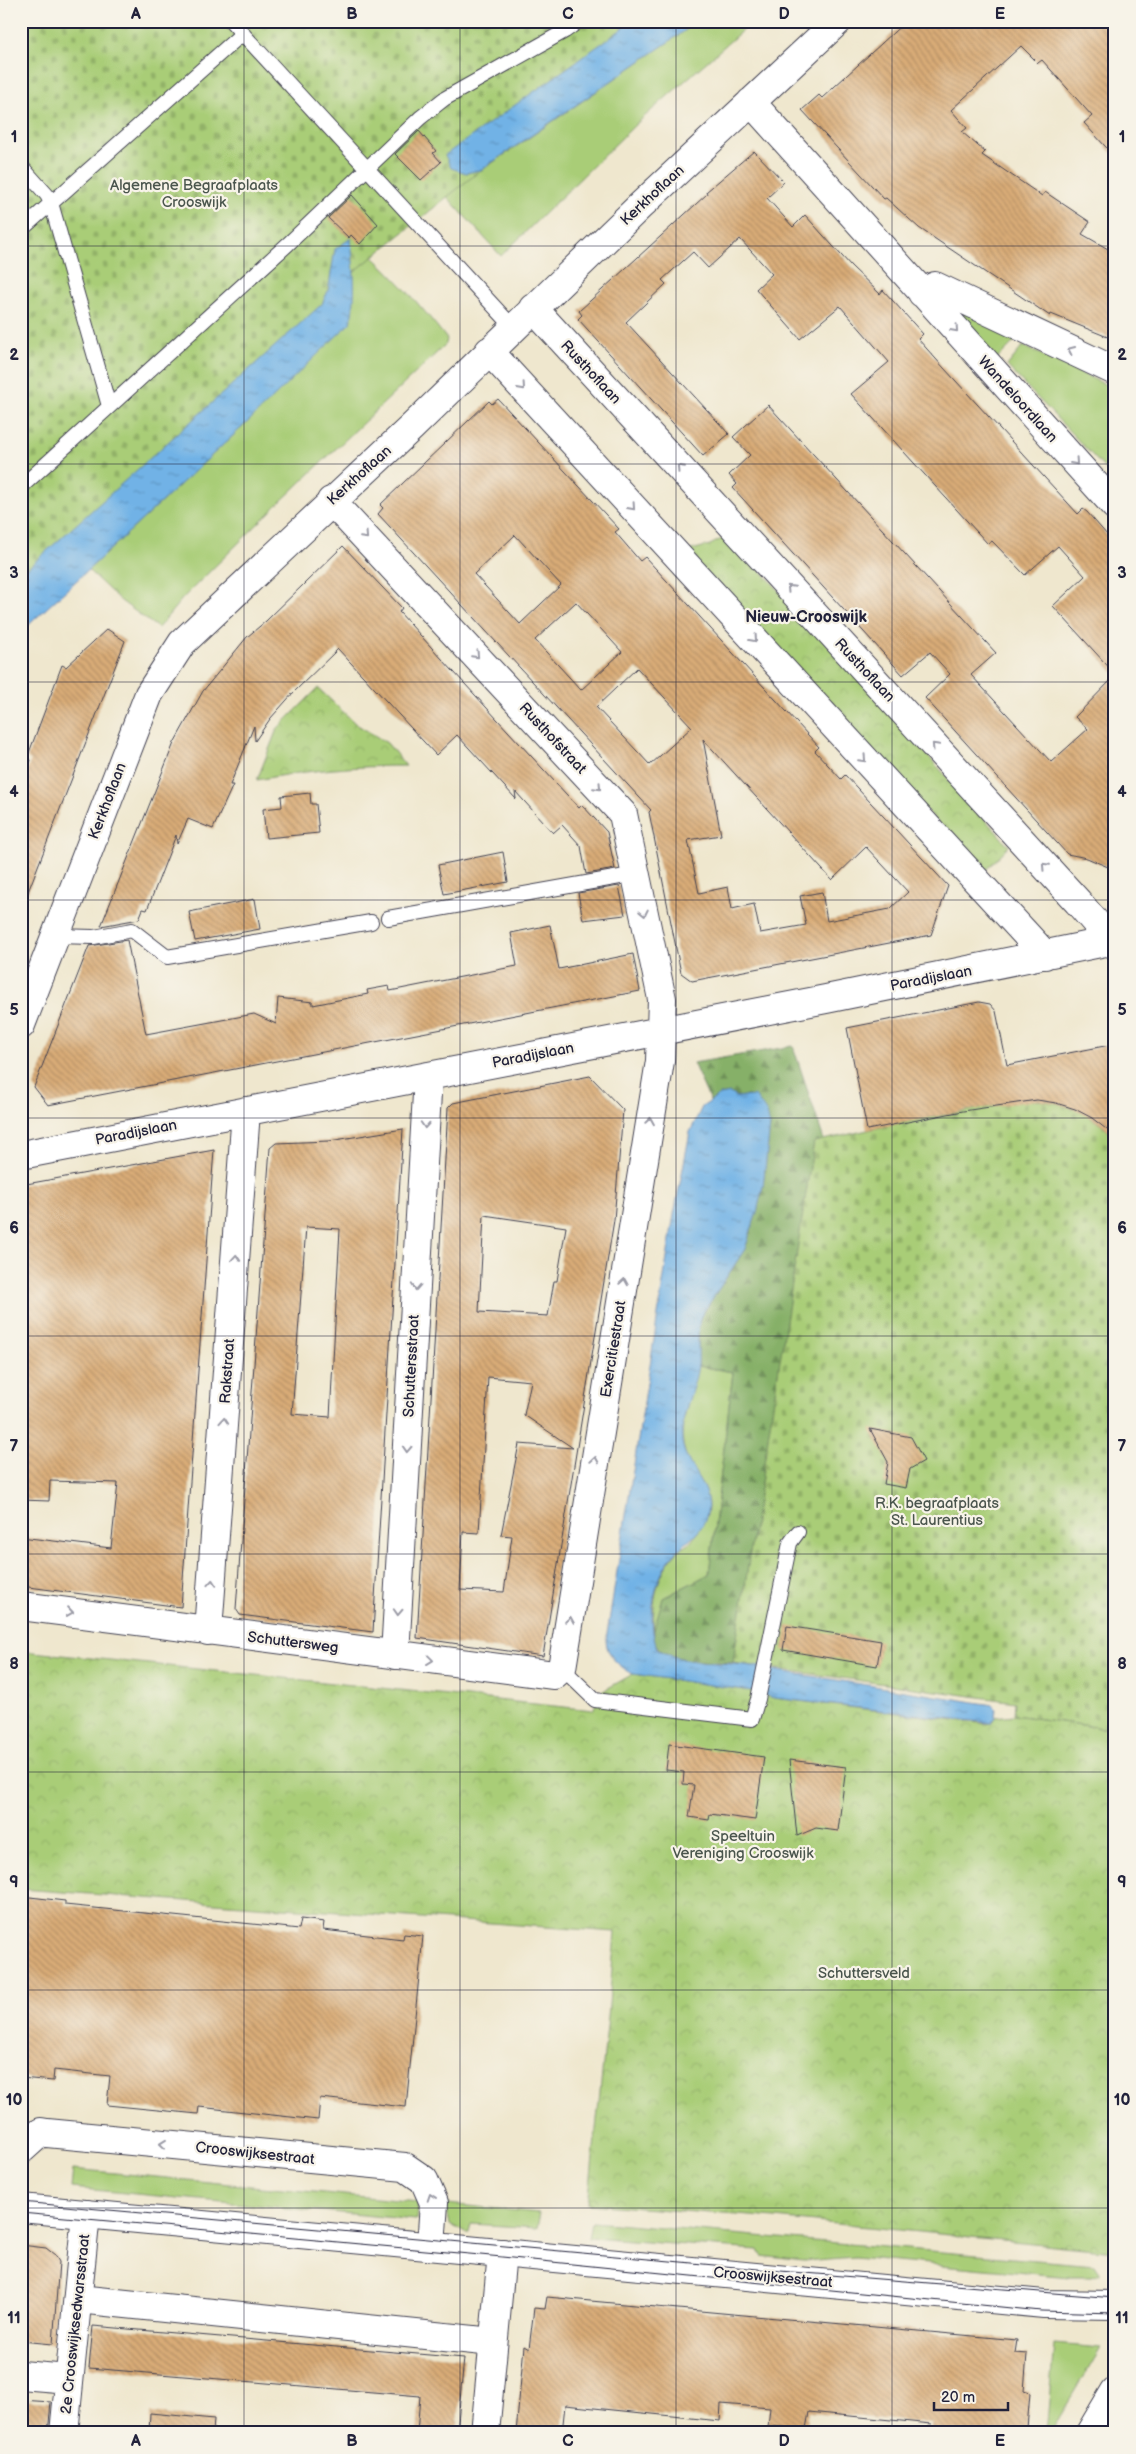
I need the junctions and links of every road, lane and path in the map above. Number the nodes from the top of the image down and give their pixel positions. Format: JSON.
{"nodes":[{"id":1,"x":231,"y":21,"type":"edge"},
{"id":2,"x":579,"y":21,"type":"edge"},
{"id":3,"x":838,"y":21,"type":"edge"},
{"id":4,"x":243,"y":33,"type":"junction"},
{"id":5,"x":751,"y":102,"type":"junction"},
{"id":6,"x":21,"y":166,"type":"edge"},
{"id":7,"x":367,"y":169,"type":"junction"},
{"id":8,"x":51,"y":203,"type":"junction"},
{"id":9,"x":21,"y":230,"type":"edge"},
{"id":10,"x":922,"y":293,"type":"junction"},
{"id":11,"x":533,"y":308,"type":"junction"},
{"id":12,"x":513,"y":327,"type":"junction"},
{"id":13,"x":489,"y":351,"type":"junction"},
{"id":14,"x":1115,"y":371,"type":"edge"},
{"id":15,"x":109,"y":406,"type":"junction"},
{"id":16,"x":21,"y":487,"type":"edge"},
{"id":17,"x":332,"y":501,"type":"junction"},
{"id":18,"x":1115,"y":506,"type":"edge"},
{"id":19,"x":636,"y":874,"type":"junction"},
{"id":20,"x":388,"y":918,"type":"dead end"},
{"id":21,"x":371,"y":922,"type":"dead end"},
{"id":22,"x":55,"y":936,"type":"junction"},
{"id":23,"x":1113,"y":942,"type":"edge"},
{"id":24,"x":1045,"y":955,"type":"junction"},
{"id":25,"x":21,"y":1025,"type":"edge"},
{"id":26,"x":662,"y":1030,"type":"junction"},
{"id":27,"x":428,"y":1076,"type":"junction"},
{"id":28,"x":246,"y":1111,"type":"junction"},
{"id":29,"x":21,"y":1155,"type":"edge"},
{"id":30,"x":798,"y":1532,"type":"dead end"},
{"id":31,"x":21,"y":1606,"type":"edge"},
{"id":32,"x":208,"y":1631,"type":"junction"},
{"id":33,"x":395,"y":1655,"type":"junction"},
{"id":34,"x":562,"y":1668,"type":"junction"},
{"id":35,"x":21,"y":2150,"type":"edge"},
{"id":36,"x":21,"y":2208,"type":"edge"},
{"id":37,"x":86,"y":2214,"type":"junction"},
{"id":38,"x":431,"y":2246,"type":"junction"},
{"id":39,"x":502,"y":2253,"type":"junction"},
{"id":40,"x":78,"y":2299,"type":"junction"},
{"id":41,"x":1115,"y":2305,"type":"edge"},
{"id":42,"x":493,"y":2342,"type":"junction"},
{"id":43,"x":21,"y":2375,"type":"edge"},
{"id":44,"x":70,"y":2379,"type":"junction"},
{"id":45,"x":1115,"y":2391,"type":"edge"},
{"id":46,"x":64,"y":2433,"type":"edge"},
{"id":47,"x":485,"y":2433,"type":"edge"},
{"id":48,"x":1090,"y":2433,"type":"edge"}],
"edges":[{"from":1,"to":4,"type":"lane"},
{"from":2,"to":7,"type":"lane"},
{"from":3,"to":5,"type":"street","name":"Kerkhoflaan"},
{"from":4,"to":7,"type":"lane"},
{"from":4,"to":8,"type":"lane"},
{"from":5,"to":10,"type":"street","name":"Wandeloordlaan"},
{"from":5,"to":11,"type":"street","name":"Kerkhoflaan"},
{"from":6,"to":8,"type":"lane"},
{"from":7,"to":12,"type":"lane"},
{"from":7,"to":15,"type":"lane"},
{"from":8,"to":9,"type":"lane"},
{"from":8,"to":15,"type":"lane"},
{"from":14,"to":10,"type":"street","one_way":true},
{"from":10,"to":18,"type":"street","name":"Wandeloordlaan","one_way":true},
{"from":11,"to":12,"type":"street","name":"Kerkhoflaan"},
{"from":23,"to":11,"type":"street","name":"Rusthoflaan","one_way":true},
{"from":12,"to":13,"type":"street","name":"Kerkhoflaan"},
{"from":13,"to":17,"type":"street","name":"Kerkhoflaan"},
{"from":13,"to":24,"type":"street","one_way":true},
{"from":15,"to":16,"type":"lane"},
{"from":17,"to":19,"type":"street","name":"Rusthofstraat","one_way":true},
{"from":17,"to":22,"type":"street","name":"Kerkhoflaan"},
{"from":19,"to":20,"type":"lane"},
{"from":19,"to":26,"type":"street","name":"Rusthofstraat","one_way":true},
{"from":21,"to":22,"type":"lane"},
{"from":22,"to":25,"type":"street","name":"Kerkhoflaan"},
{"from":23,"to":24,"type":"street","name":"Paradijslaan"},
{"from":24,"to":26,"type":"street","name":"Paradijslaan"},
{"from":26,"to":27,"type":"street","name":"Paradijslaan"},
{"from":34,"to":26,"type":"street","name":"Exercitiestraat","one_way":true},
{"from":27,"to":28,"type":"street","name":"Paradijslaan"},
{"from":27,"to":33,"type":"street","name":"Schuttersstraat","one_way":true},
{"from":28,"to":29,"type":"street","name":"Paradijslaan"},
{"from":32,"to":28,"type":"street","name":"Rakstraat","one_way":true},
{"from":30,"to":34,"type":"lane"},
{"from":31,"to":32,"type":"street","name":"Schuttersweg","one_way":true},
{"from":32,"to":33,"type":"street","name":"Schuttersweg"},
{"from":33,"to":34,"type":"street","name":"Schuttersweg","one_way":true},
{"from":38,"to":35,"type":"street","name":"Crooswijksestraat","one_way":true},
{"from":36,"to":37,"type":"street","name":"Crooswijksestraat"},
{"from":37,"to":38,"type":"street","name":"Crooswijksestraat"},
{"from":37,"to":40,"type":"street","name":"2e Crooswijksedwarsstraat"},
{"from":38,"to":39,"type":"street","name":"Crooswijksestraat"},
{"from":39,"to":41,"type":"street","name":"Crooswijksestraat"},
{"from":39,"to":42,"type":"street"},
{"from":40,"to":42,"type":"street"},
{"from":40,"to":44,"type":"street","name":"2e Crooswijksedwarsstraat"},
{"from":42,"to":47,"type":"street"},
{"from":43,"to":44,"type":"street"},
{"from":44,"to":46,"type":"street","name":"2e Crooswijksedwarsstraat"},
{"from":45,"to":48,"type":"street"}]}
